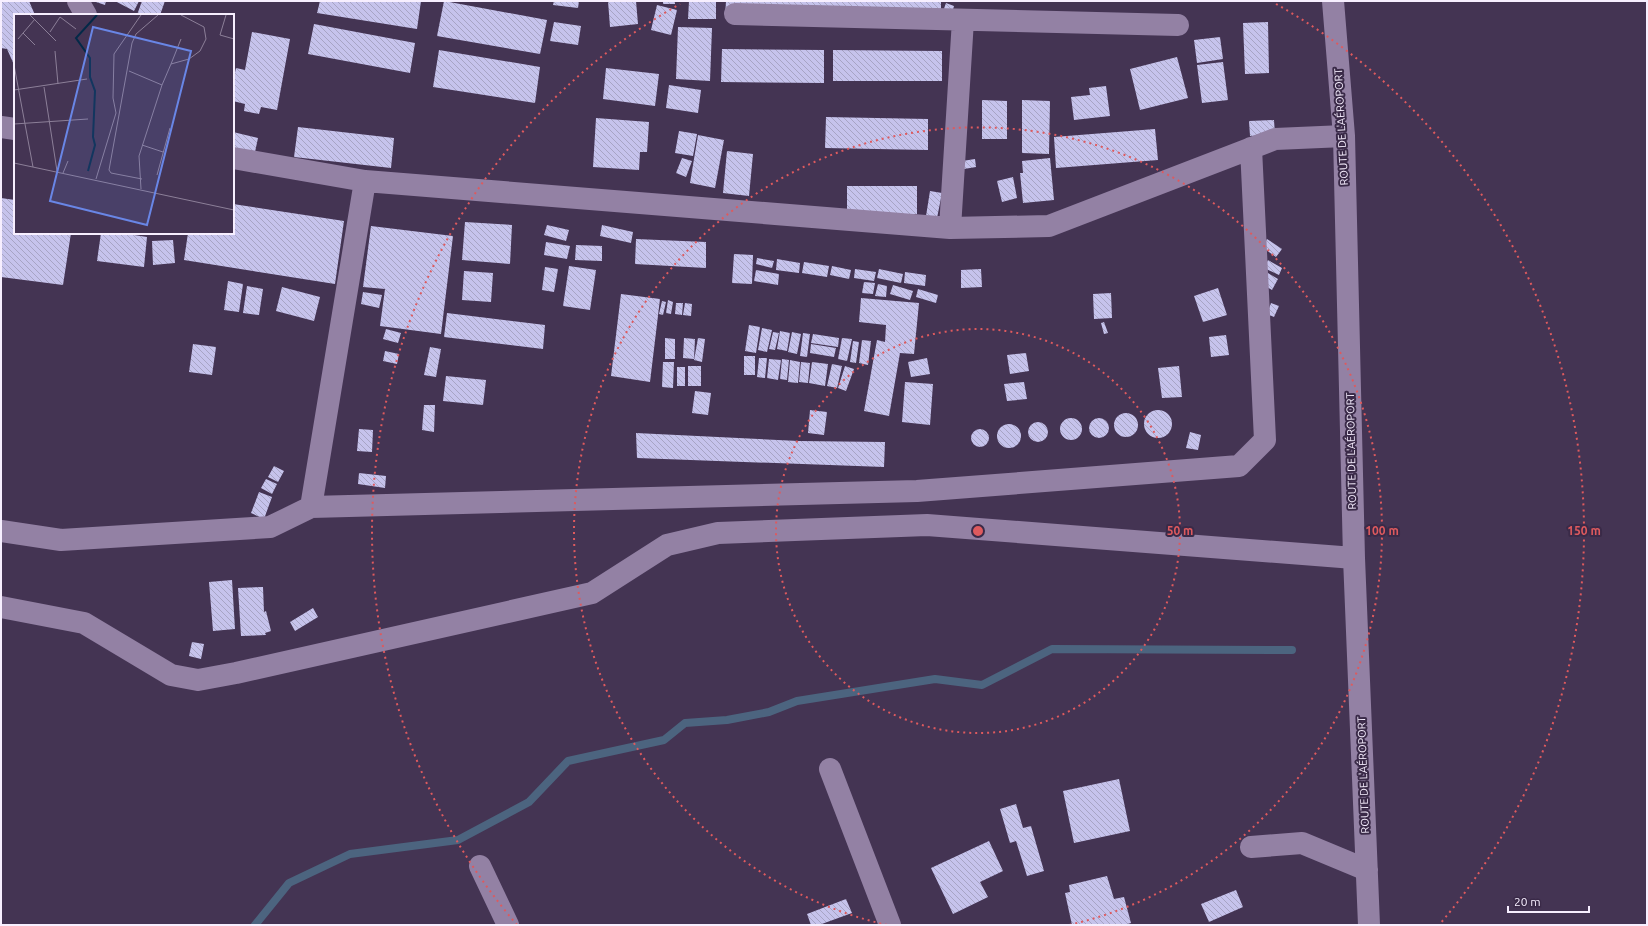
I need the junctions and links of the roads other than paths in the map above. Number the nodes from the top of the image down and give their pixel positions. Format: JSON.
{"nodes":[{"id":1,"x":78,"y":1,"type":"edge"},
{"id":2,"x":1333,"y":1,"type":"edge"},
{"id":3,"x":85,"y":14,"type":"edge"},
{"id":4,"x":735,"y":14,"type":"dead end"},
{"id":5,"x":963,"y":20,"type":"junction"},
{"id":6,"x":1178,"y":25,"type":"dead end"},
{"id":7,"x":1,"y":127,"type":"edge"},
{"id":8,"x":14,"y":129,"type":"edge"},
{"id":9,"x":1344,"y":136,"type":"junction"},
{"id":10,"x":1251,"y":148,"type":"junction"},
{"id":11,"x":234,"y":158,"type":"edge"},
{"id":12,"x":365,"y":181,"type":"junction"},
{"id":13,"x":950,"y":228,"type":"junction"},
{"id":14,"x":311,"y":507,"type":"junction"},
{"id":15,"x":1,"y":532,"type":"edge"},
{"id":16,"x":1354,"y":558,"type":"junction"},
{"id":17,"x":1,"y":607,"type":"edge"},
{"id":18,"x":830,"y":769,"type":"dead end"},
{"id":19,"x":1251,"y":847,"type":"dead end"},
{"id":20,"x":480,"y":866,"type":"dead end"},
{"id":21,"x":1367,"y":870,"type":"junction"},
{"id":22,"x":1365,"y":924,"type":"edge"},
{"id":23,"x":508,"y":925,"type":"edge"},
{"id":24,"x":890,"y":925,"type":"edge"}],
"edges":[{"from":1,"to":3,"type":"street"},
{"from":2,"to":9,"type":"street","name":"ROUTE DE L'AÉROPORT"},
{"from":4,"to":5,"type":"street"},
{"from":5,"to":6,"type":"street"},
{"from":5,"to":13,"type":"street"},
{"from":7,"to":8,"type":"street"},
{"from":9,"to":10,"type":"street"},
{"from":9,"to":16,"type":"street","name":"ROUTE DE L'AÉROPORT"},
{"from":10,"to":13,"type":"street"},
{"from":10,"to":14,"type":"street"},
{"from":11,"to":12,"type":"street"},
{"from":12,"to":13,"type":"street"},
{"from":12,"to":14,"type":"street"},
{"from":14,"to":15,"type":"street"},
{"from":16,"to":17,"type":"street"},
{"from":16,"to":21,"type":"street","name":"ROUTE DE L'AÉROPORT"},
{"from":18,"to":24,"type":"street"},
{"from":19,"to":21,"type":"street"},
{"from":20,"to":23,"type":"street"},
{"from":21,"to":22,"type":"street","name":"ROUTE DE L'AÉROPORT"}]}
